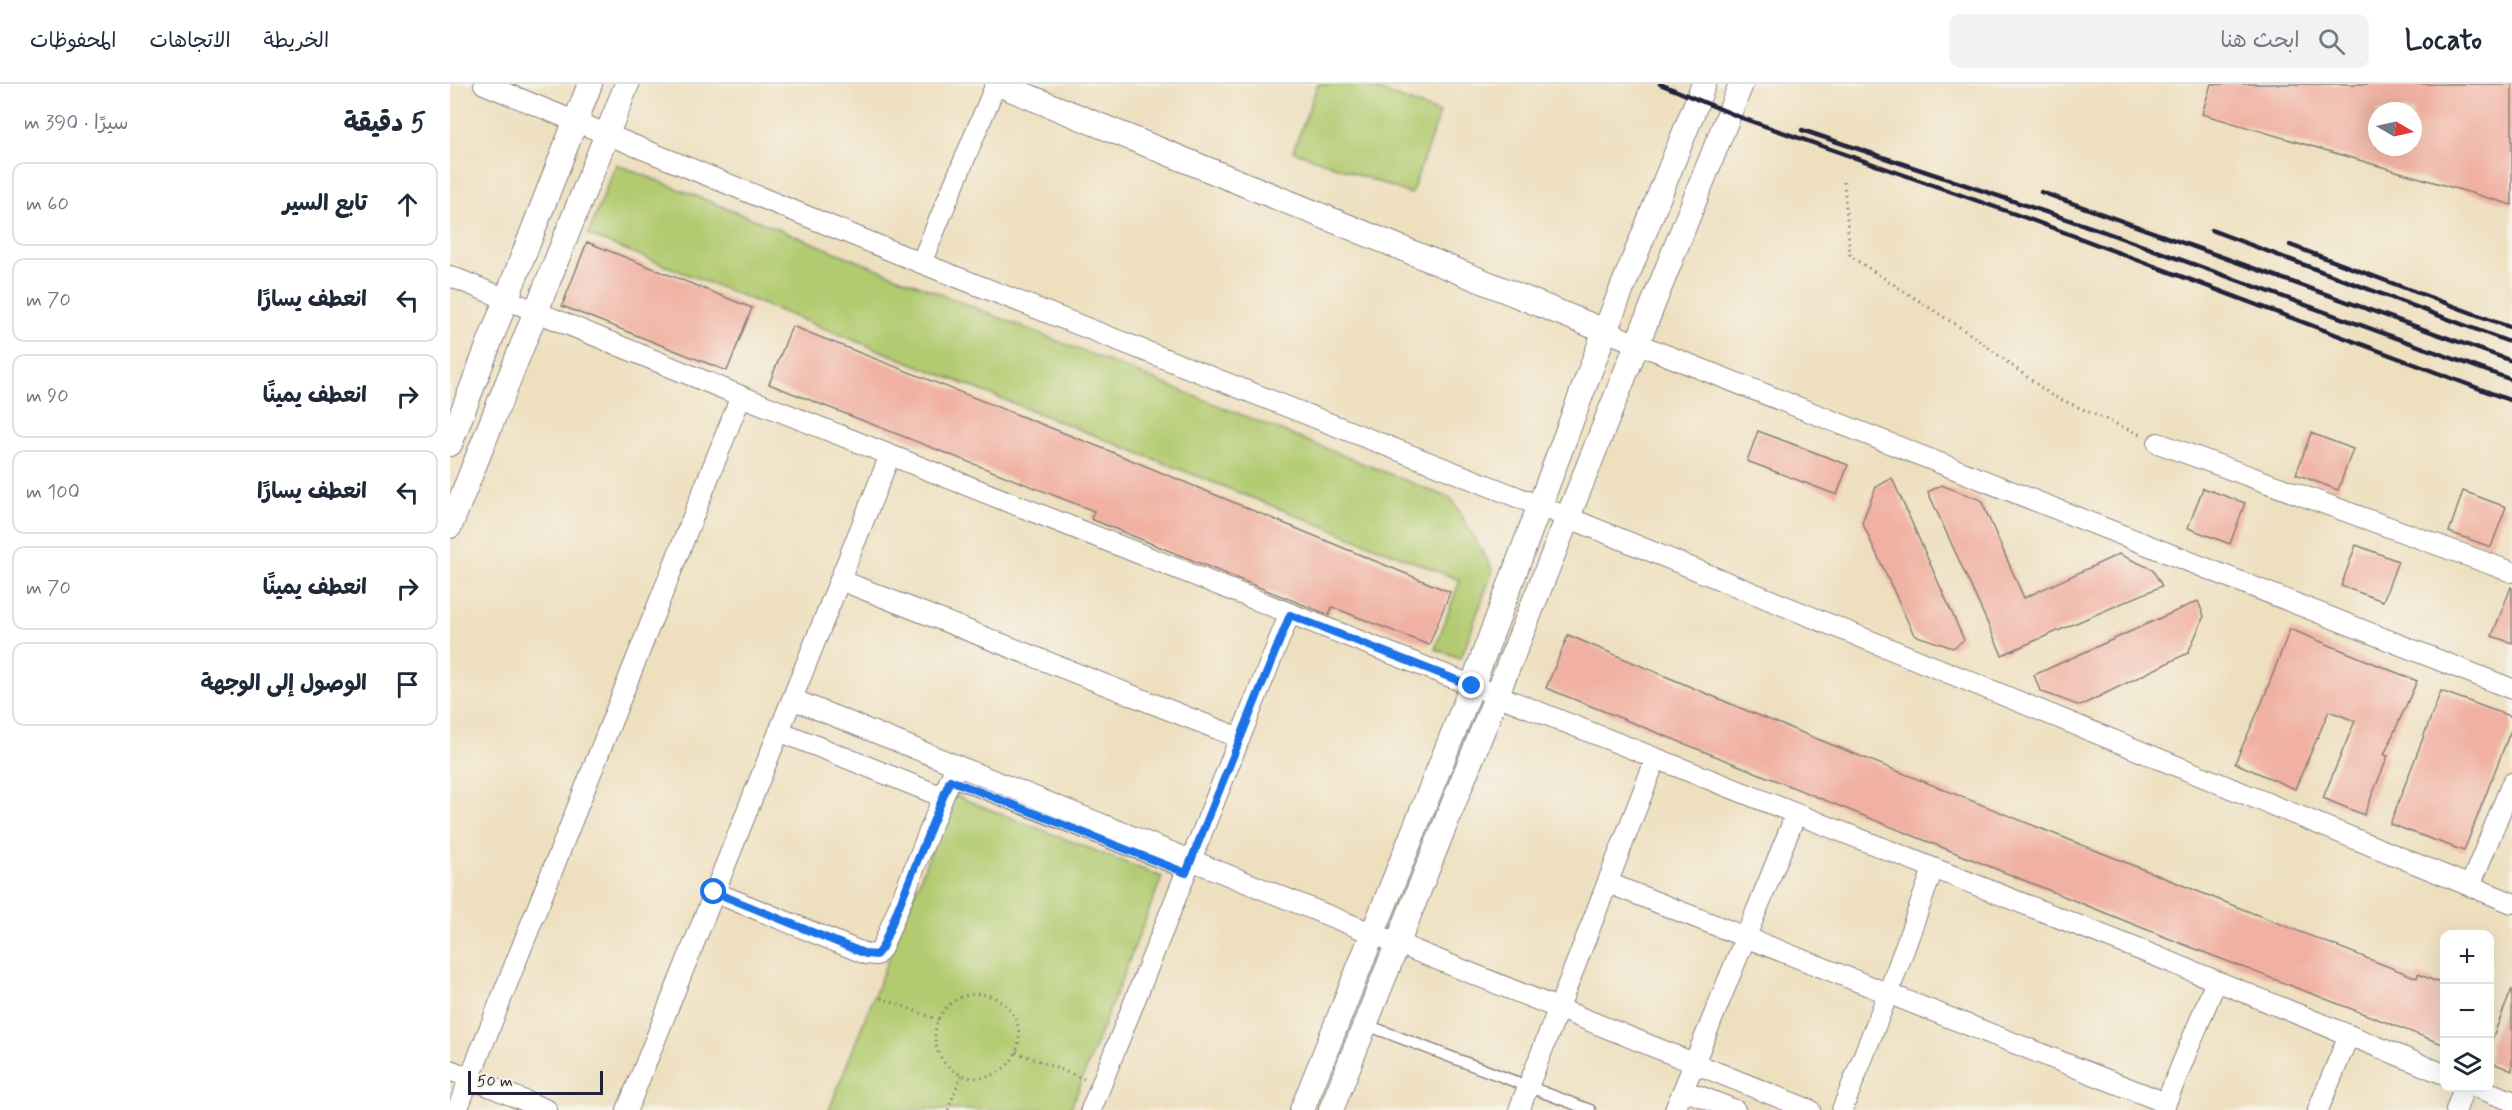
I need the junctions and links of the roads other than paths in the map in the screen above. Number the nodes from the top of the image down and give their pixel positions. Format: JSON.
{"nodes":[{"id":1,"x":484,"y":84,"type":"edge"},
{"id":2,"x":590,"y":84,"type":"edge"},
{"id":3,"x":627,"y":84,"type":"edge"},
{"id":4,"x":997,"y":84,"type":"edge"},
{"id":5,"x":1704,"y":84,"type":"edge"},
{"id":6,"x":1741,"y":84,"type":"edge"},
{"id":7,"x":574,"y":120,"type":"junction"},
{"id":8,"x":607,"y":134,"type":"junction"},
{"id":9,"x":921,"y":263,"type":"junction"},
{"id":10,"x":450,"y":276,"type":"edge"},
{"id":11,"x":506,"y":297,"type":"junction"},
{"id":12,"x":537,"y":310,"type":"junction"},
{"id":13,"x":1605,"y":331,"type":"junction"},
{"id":14,"x":1637,"y":343,"type":"junction"},
{"id":15,"x":741,"y":396,"type":"junction"},
{"id":16,"x":2158,"y":443,"type":"road end"},
{"id":17,"x":450,"y":444,"type":"edge"},
{"id":18,"x":890,"y":455,"type":"junction"},
{"id":19,"x":1540,"y":506,"type":"junction"},
{"id":20,"x":1567,"y":518,"type":"junction"},
{"id":21,"x":450,"y":526,"type":"edge"},
{"id":22,"x":2512,"y":572,"type":"edge"},
{"id":23,"x":840,"y":580,"type":"junction"},
{"id":24,"x":1290,"y":615,"type":"junction"},
{"id":25,"x":1472,"y":686,"type":"junction"},
{"id":26,"x":2512,"y":689,"type":"edge"},
{"id":27,"x":1496,"y":695,"type":"junction"},
{"id":28,"x":792,"y":699,"type":"junction"},
{"id":29,"x":779,"y":731,"type":"junction"},
{"id":30,"x":1240,"y":738,"type":"junction"},
{"id":31,"x":1656,"y":758,"type":"junction"},
{"id":32,"x":950,"y":780,"type":"junction"},
{"id":33,"x":2512,"y":783,"type":"edge"},
{"id":34,"x":1796,"y":814,"type":"junction"},
{"id":35,"x":1188,"y":867,"type":"junction"},
{"id":36,"x":1933,"y":869,"type":"junction"},
{"id":37,"x":1608,"y":883,"type":"junction"},
{"id":38,"x":2470,"y":886,"type":"junction"},
{"id":39,"x":714,"y":892,"type":"junction"},
{"id":40,"x":2511,"y":901,"type":"edge"},
{"id":41,"x":1373,"y":934,"type":"junction"},
{"id":42,"x":1746,"y":938,"type":"junction"},
{"id":43,"x":1396,"y":943,"type":"junction"},
{"id":44,"x":2216,"y":981,"type":"junction"},
{"id":45,"x":1888,"y":994,"type":"junction"},
{"id":46,"x":1560,"y":1009,"type":"junction"},
{"id":47,"x":1372,"y":1027,"type":"dead end"},
{"id":48,"x":2348,"y":1037,"type":"junction"},
{"id":49,"x":1695,"y":1063,"type":"junction"},
{"id":50,"x":450,"y":1070,"type":"edge"},
{"id":51,"x":2440,"y":1072,"type":"edge"},
{"id":52,"x":471,"y":1078,"type":"junction"},
{"id":53,"x":1528,"y":1086,"type":"junction"},
{"id":54,"x":1684,"y":1090,"type":"junction"},
{"id":55,"x":2463,"y":1092,"type":"edge"},
{"id":56,"x":2488,"y":1092,"type":"edge"},
{"id":57,"x":2512,"y":1101,"type":"edge"},
{"id":58,"x":2165,"y":1107,"type":"edge"},
{"id":59,"x":457,"y":1110,"type":"edge"},
{"id":60,"x":547,"y":1110,"type":"edge"},
{"id":61,"x":627,"y":1110,"type":"edge"},
{"id":62,"x":1091,"y":1110,"type":"edge"},
{"id":63,"x":1302,"y":1110,"type":"edge"},
{"id":64,"x":1331,"y":1110,"type":"edge"},
{"id":65,"x":1519,"y":1110,"type":"edge"},
{"id":66,"x":1590,"y":1110,"type":"edge"},
{"id":67,"x":1676,"y":1110,"type":"edge"},
{"id":68,"x":1735,"y":1110,"type":"edge"},
{"id":69,"x":1810,"y":1110,"type":"edge"},
{"id":70,"x":1842,"y":1110,"type":"edge"},
{"id":71,"x":2318,"y":1110,"type":"edge"},
{"id":72,"x":2456,"y":1110,"type":"edge"}],
"edges":[{"from":1,"to":7,"type":"street"},
{"from":2,"to":7,"type":"street"},
{"from":3,"to":8,"type":"street"},
{"from":4,"to":9,"type":"street"},
{"from":4,"to":13,"type":"street"},
{"from":5,"to":13,"type":"street"},
{"from":6,"to":14,"type":"street"},
{"from":7,"to":8,"type":"street"},
{"from":7,"to":11,"type":"street"},
{"from":8,"to":9,"type":"street"},
{"from":8,"to":12,"type":"street"},
{"from":9,"to":19,"type":"street"},
{"from":10,"to":11,"type":"street"},
{"from":11,"to":12,"type":"street"},
{"from":11,"to":17,"type":"street"},
{"from":12,"to":15,"type":"street"},
{"from":12,"to":21,"type":"street"},
{"from":13,"to":14,"type":"street"},
{"from":13,"to":19,"type":"street"},
{"from":14,"to":20,"type":"street"},
{"from":14,"to":26,"type":"street"},
{"from":15,"to":18,"type":"street"},
{"from":15,"to":52,"type":"street"},
{"from":16,"to":22,"type":"street"},
{"from":18,"to":23,"type":"street"},
{"from":18,"to":24,"type":"street"},
{"from":19,"to":20,"type":"street"},
{"from":19,"to":25,"type":"street"},
{"from":20,"to":27,"type":"street"},
{"from":20,"to":38,"type":"street"},
{"from":23,"to":28,"type":"street"},
{"from":23,"to":30,"type":"street"},
{"from":24,"to":25,"type":"street"},
{"from":24,"to":30,"type":"street"},
{"from":25,"to":27,"type":"street"},
{"from":25,"to":41,"type":"street"},
{"from":27,"to":31,"type":"street"},
{"from":27,"to":43,"type":"street"},
{"from":28,"to":29,"type":"street"},
{"from":28,"to":32,"type":"street"},
{"from":29,"to":32,"type":"street"},
{"from":29,"to":39,"type":"street"},
{"from":30,"to":35,"type":"street"},
{"from":31,"to":34,"type":"street"},
{"from":31,"to":37,"type":"street"},
{"from":32,"to":35,"type":"street"},
{"from":32,"to":39,"type":"street"},
{"from":33,"to":38,"type":"street"},
{"from":34,"to":36,"type":"street"},
{"from":34,"to":42,"type":"street"},
{"from":35,"to":41,"type":"street"},
{"from":35,"to":62,"type":"street"},
{"from":36,"to":44,"type":"street"},
{"from":36,"to":45,"type":"street"},
{"from":37,"to":42,"type":"street"},
{"from":37,"to":46,"type":"street"},
{"from":38,"to":40,"type":"street"},
{"from":39,"to":61,"type":"street"},
{"from":41,"to":43,"type":"street"},
{"from":41,"to":63,"type":"street"},
{"from":42,"to":45,"type":"street"},
{"from":42,"to":49,"type":"street"},
{"from":43,"to":46,"type":"street"},
{"from":43,"to":64,"type":"street"},
{"from":44,"to":48,"type":"street"},
{"from":44,"to":58,"type":"street"},
{"from":45,"to":58,"type":"street"},
{"from":45,"to":70,"type":"street"},
{"from":46,"to":49,"type":"street"},
{"from":46,"to":53,"type":"street"},
{"from":47,"to":53,"type":"lane"},
{"from":48,"to":51,"type":"street"},
{"from":48,"to":71,"type":"street"},
{"from":49,"to":54,"type":"street"},
{"from":49,"to":69,"type":"street"},
{"from":50,"to":52,"type":"street"},
{"from":52,"to":59,"type":"street"},
{"from":52,"to":60,"type":"street"},
{"from":53,"to":65,"type":"street"},
{"from":53,"to":66,"type":"lane"},
{"from":54,"to":67,"type":"street"},
{"from":54,"to":68,"type":"street"},
{"from":55,"to":72,"type":"street"},
{"from":56,"to":57,"type":"street"}]}
